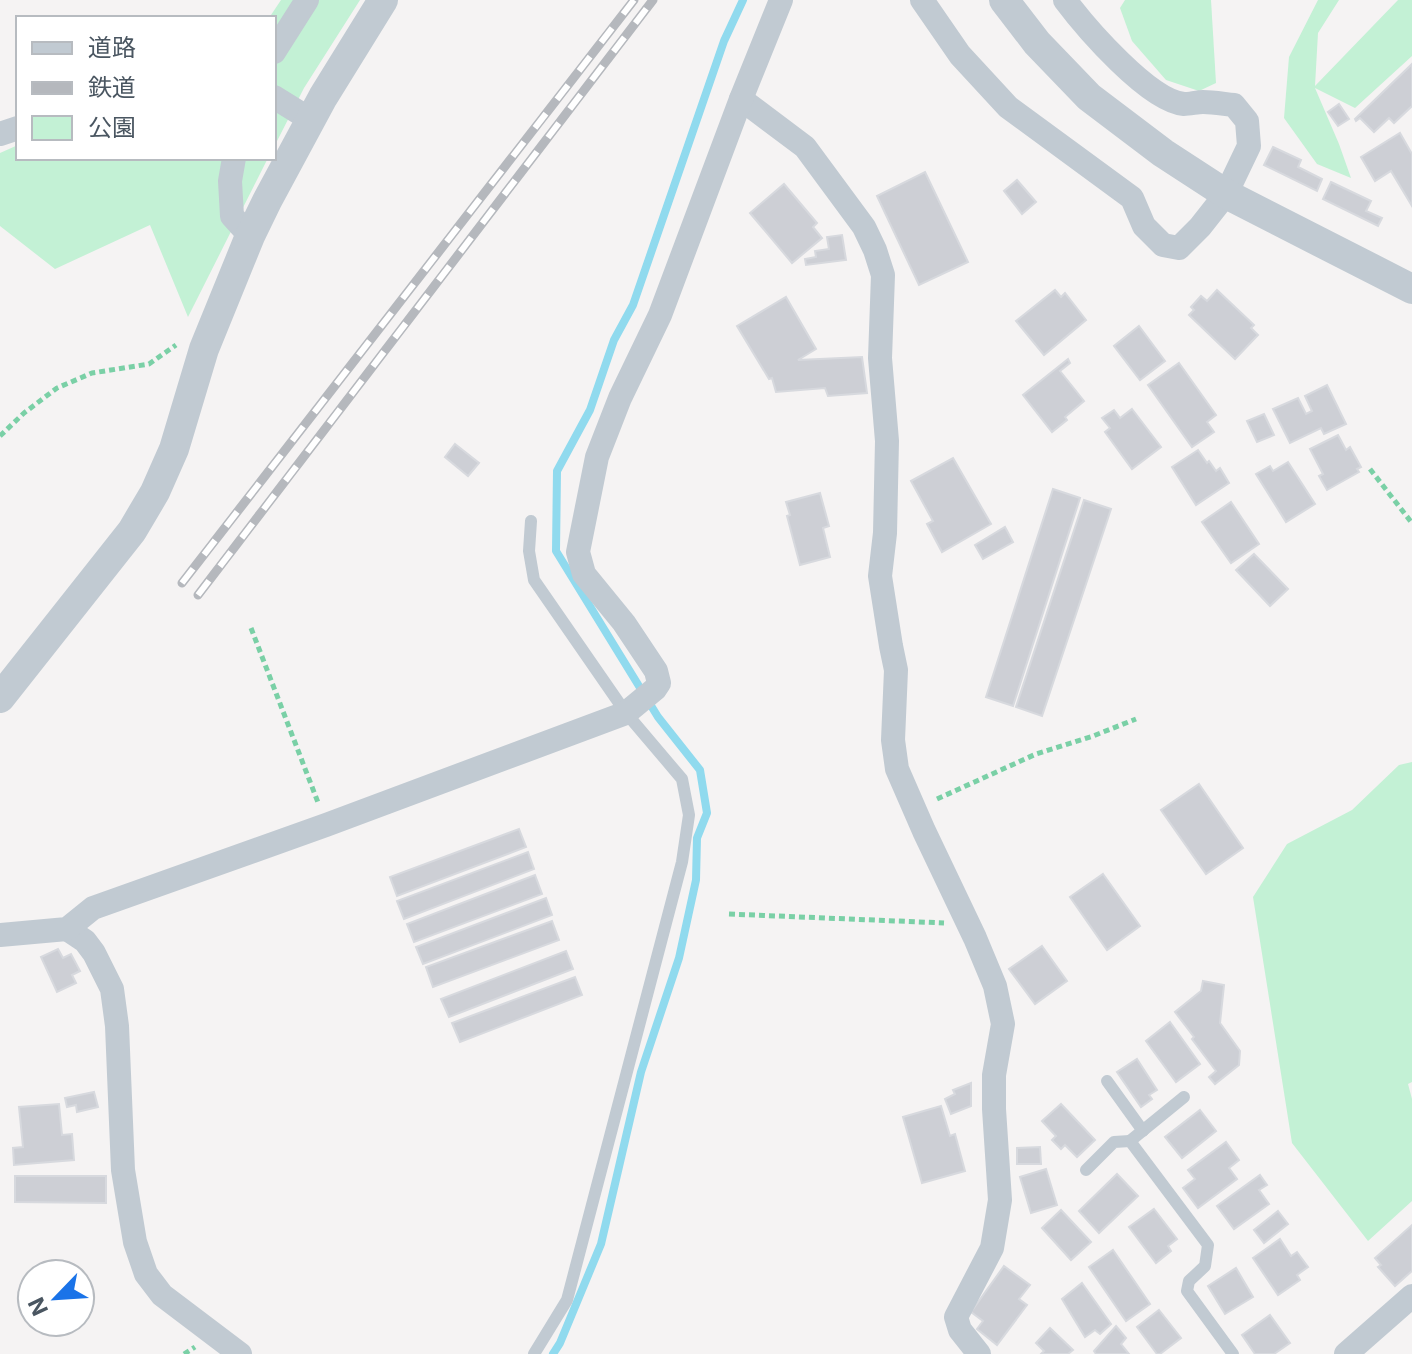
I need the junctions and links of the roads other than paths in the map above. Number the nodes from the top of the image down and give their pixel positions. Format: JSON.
{"nodes":[{"id":1,"x":307,"y":0,"type":"edge"},
{"id":2,"x":383,"y":0,"type":"edge"},
{"id":3,"x":781,"y":0,"type":"edge"},
{"id":4,"x":922,"y":0,"type":"edge"},
{"id":5,"x":1004,"y":0,"type":"edge"},
{"id":6,"x":1065,"y":0,"type":"edge"},
{"id":7,"x":276,"y":49,"type":"edge"},
{"id":8,"x":276,"y":98,"type":"edge"},
{"id":9,"x":741,"y":99,"type":"junction"},
{"id":10,"x":311,"y":120,"type":"junction"},
{"id":11,"x":234,"y":160,"type":"edge"},
{"id":12,"x":1226,"y":194,"type":"junction"},
{"id":13,"x":250,"y":236,"type":"junction"},
{"id":14,"x":1412,"y":289,"type":"edge"},
{"id":15,"x":531,"y":521,"type":"dead end"},
{"id":16,"x":0,"y":698,"type":"edge"},
{"id":17,"x":626,"y":713,"type":"junction"},
{"id":18,"x":67,"y":929,"type":"junction"},
{"id":19,"x":0,"y":935,"type":"edge"},
{"id":20,"x":1107,"y":1081,"type":"dead end"},
{"id":21,"x":1184,"y":1097,"type":"dead end"},
{"id":22,"x":1143,"y":1131,"type":"junction"},
{"id":23,"x":1130,"y":1141,"type":"junction"},
{"id":24,"x":1086,"y":1170,"type":"dead end"},
{"id":25,"x":1412,"y":1296,"type":"edge"},
{"id":26,"x":240,"y":1354,"type":"edge"},
{"id":27,"x":534,"y":1354,"type":"edge"},
{"id":28,"x":979,"y":1354,"type":"edge"},
{"id":29,"x":1233,"y":1354,"type":"edge"},
{"id":30,"x":1346,"y":1354,"type":"edge"}],
"edges":[{"from":1,"to":7,"type":"street"},
{"from":2,"to":10,"type":"street"},
{"from":3,"to":9,"type":"street"},
{"from":4,"to":12,"type":"street"},
{"from":5,"to":12,"type":"street"},
{"from":6,"to":12,"type":"street"},
{"from":8,"to":10,"type":"street"},
{"from":9,"to":17,"type":"street"},
{"from":9,"to":28,"type":"street"},
{"from":10,"to":13,"type":"street"},
{"from":11,"to":13,"type":"street"},
{"from":12,"to":14,"type":"street"},
{"from":13,"to":16,"type":"street"},
{"from":15,"to":17,"type":"lane"},
{"from":17,"to":18,"type":"street"},
{"from":17,"to":27,"type":"lane"},
{"from":18,"to":19,"type":"street"},
{"from":18,"to":26,"type":"street"},
{"from":20,"to":22,"type":"lane"},
{"from":21,"to":22,"type":"lane"},
{"from":22,"to":23,"type":"lane"},
{"from":23,"to":24,"type":"lane"},
{"from":23,"to":29,"type":"lane"},
{"from":25,"to":30,"type":"street"}]}
